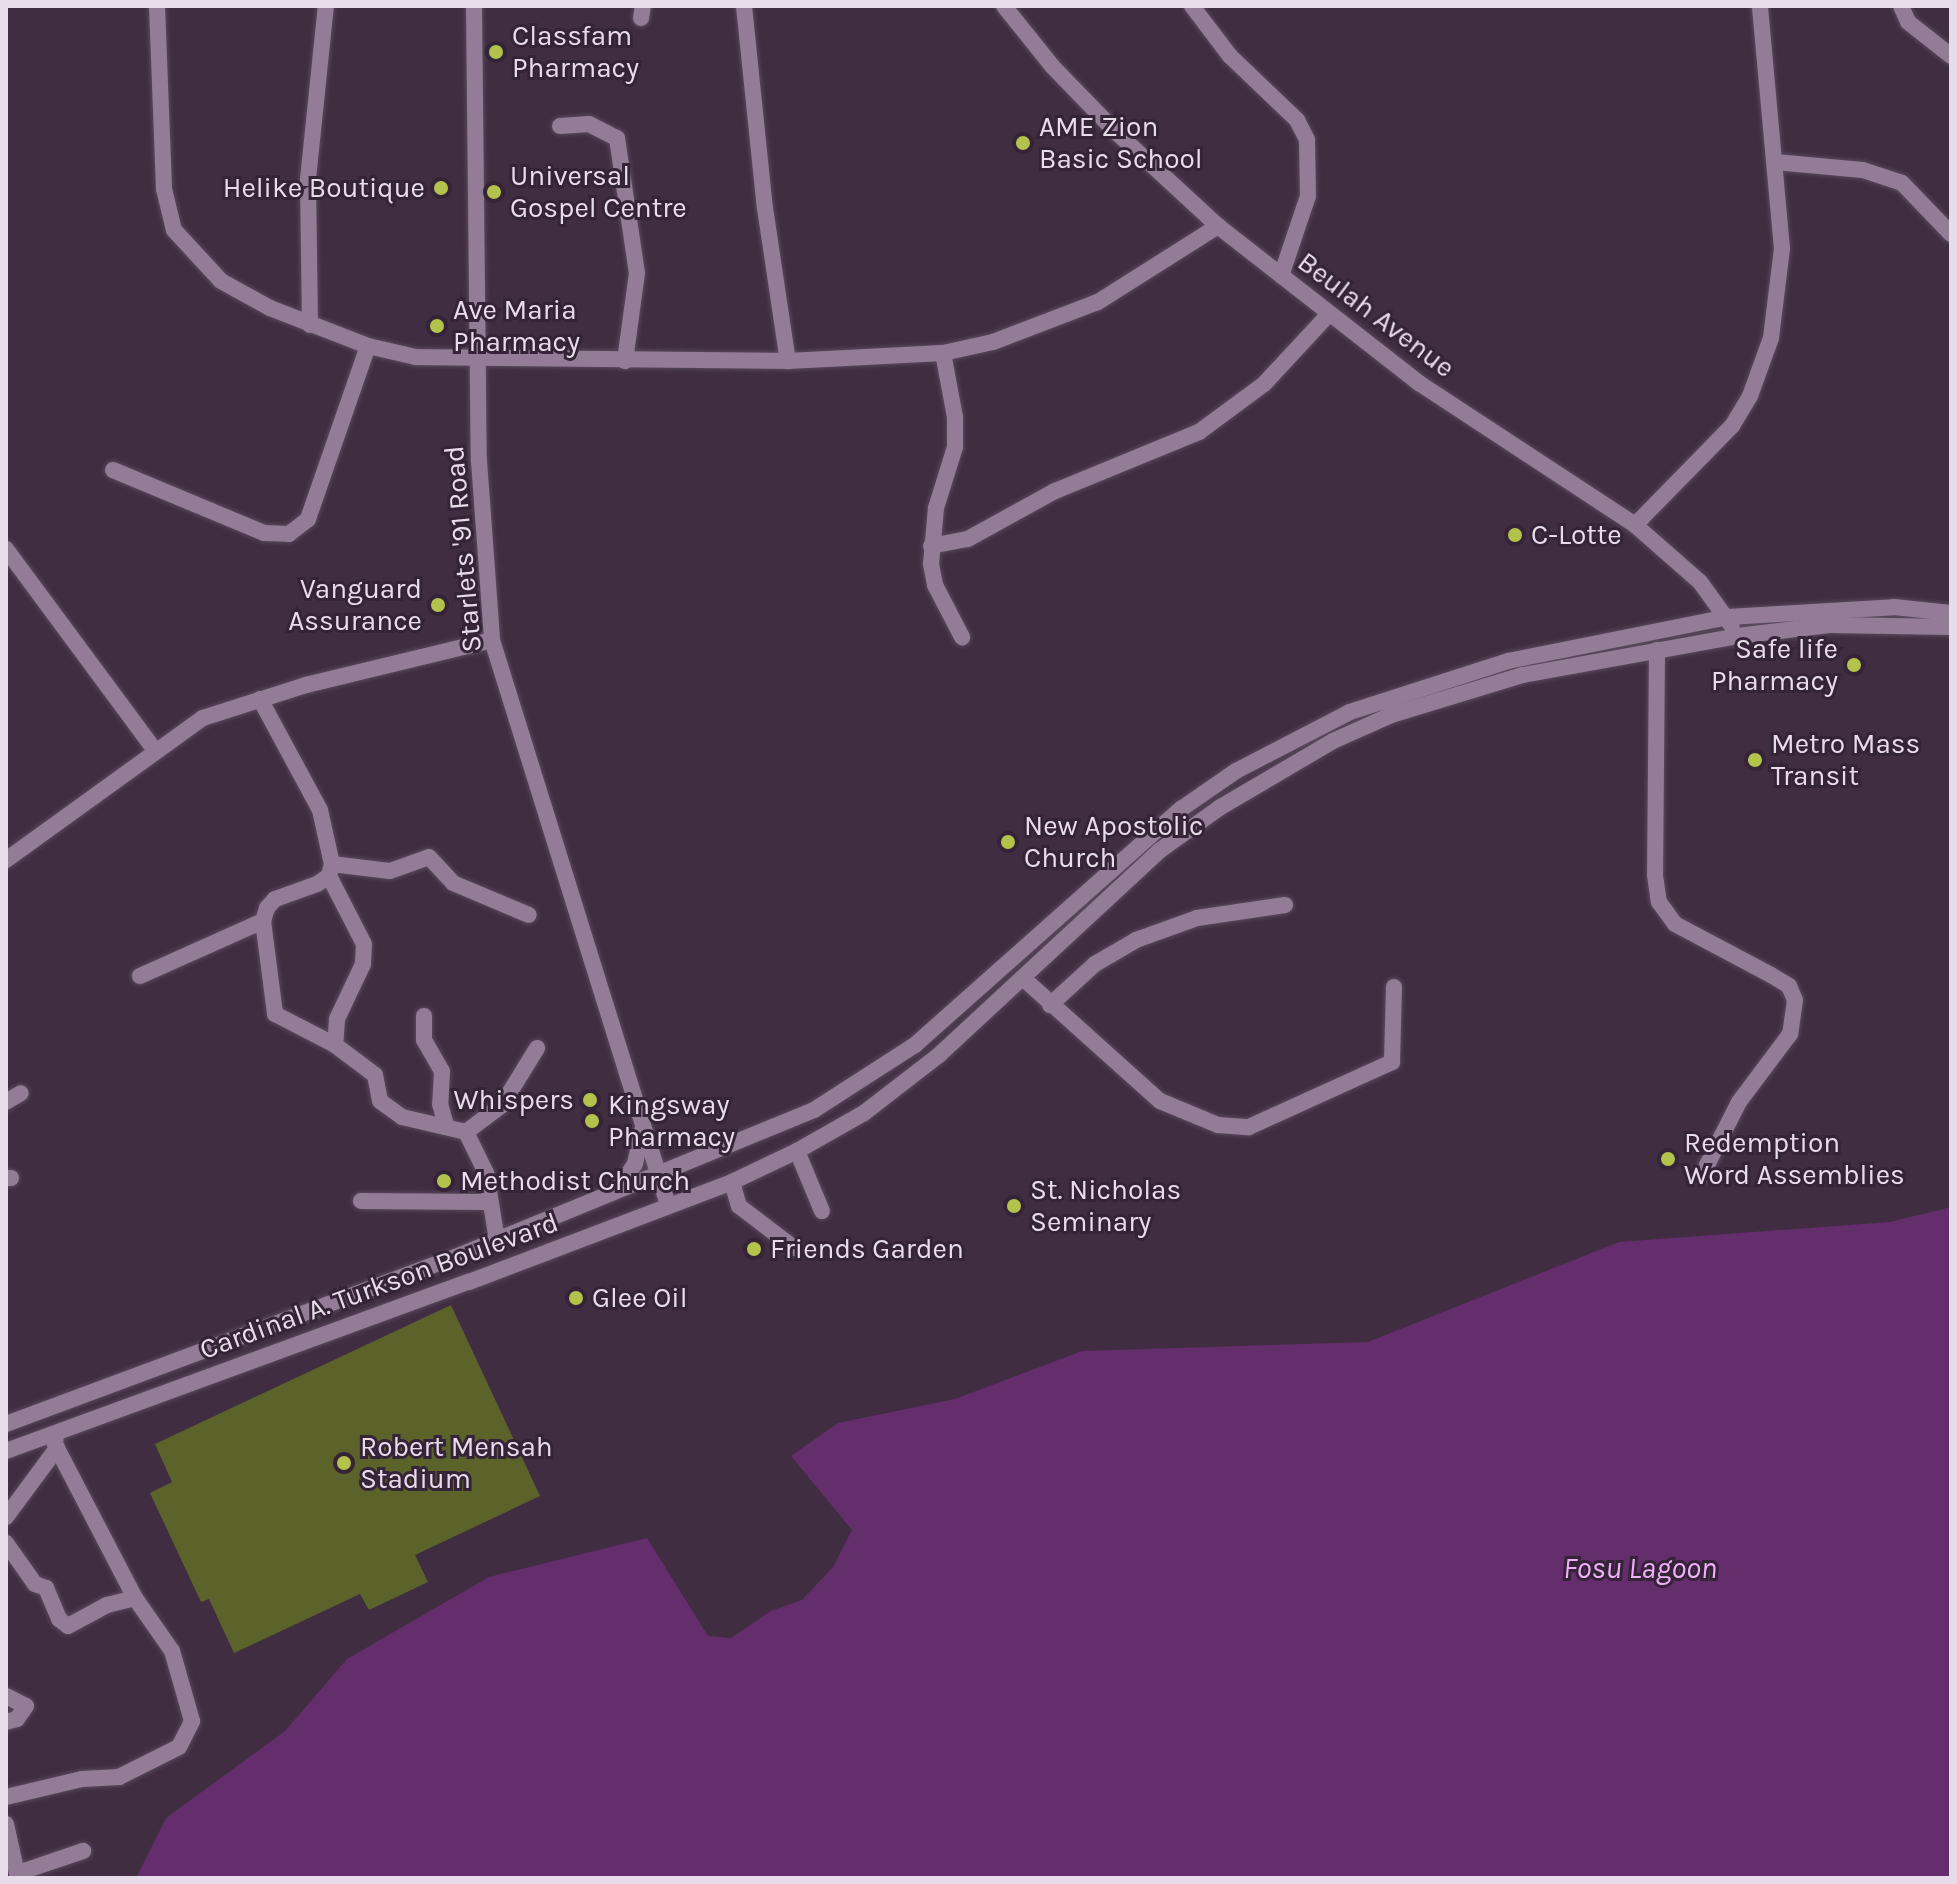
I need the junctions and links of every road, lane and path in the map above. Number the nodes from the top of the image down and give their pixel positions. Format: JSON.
{"nodes":[{"id":1,"x":157,"y":6,"type":"edge"},
{"id":2,"x":326,"y":6,"type":"edge"},
{"id":3,"x":474,"y":6,"type":"edge"},
{"id":4,"x":744,"y":6,"type":"edge"},
{"id":5,"x":1004,"y":6,"type":"edge"},
{"id":6,"x":1192,"y":6,"type":"edge"},
{"id":7,"x":1760,"y":6,"type":"edge"},
{"id":8,"x":1901,"y":6,"type":"edge"},
{"id":9,"x":1951,"y":56,"type":"edge"},
{"id":10,"x":560,"y":126,"type":"dead end"},
{"id":11,"x":1775,"y":162,"type":"junction"},
{"id":12,"x":1218,"y":226,"type":"junction"},
{"id":13,"x":1951,"y":234,"type":"edge"},
{"id":14,"x":1281,"y":276,"type":"junction"},
{"id":15,"x":1329,"y":314,"type":"junction"},
{"id":16,"x":310,"y":325,"type":"junction"},
{"id":17,"x":368,"y":346,"type":"junction"},
{"id":18,"x":943,"y":353,"type":"junction"},
{"id":19,"x":477,"y":356,"type":"junction"},
{"id":20,"x":625,"y":361,"type":"junction"},
{"id":21,"x":788,"y":361,"type":"junction"},
{"id":22,"x":113,"y":470,"type":"dead end"},
{"id":23,"x":1635,"y":525,"type":"junction"},
{"id":24,"x":931,"y":546,"type":"junction"},
{"id":25,"x":6,"y":549,"type":"edge"},
{"id":26,"x":1951,"y":613,"type":"edge"},
{"id":27,"x":1728,"y":617,"type":"junction"},
{"id":28,"x":1951,"y":627,"type":"edge"},
{"id":29,"x":1737,"y":636,"type":"junction"},
{"id":30,"x":962,"y":637,"type":"dead end"},
{"id":31,"x":492,"y":640,"type":"junction"},
{"id":32,"x":1657,"y":650,"type":"junction"},
{"id":33,"x":260,"y":699,"type":"junction"},
{"id":34,"x":155,"y":750,"type":"junction"},
{"id":35,"x":6,"y":860,"type":"edge"},
{"id":36,"x":330,"y":870,"type":"junction"},
{"id":37,"x":1285,"y":905,"type":"dead end"},
{"id":38,"x":529,"y":915,"type":"dead end"},
{"id":39,"x":263,"y":921,"type":"junction"},
{"id":40,"x":140,"y":976,"type":"dead end"},
{"id":41,"x":1025,"y":980,"type":"junction"},
{"id":42,"x":1394,"y":987,"type":"dead end"},
{"id":43,"x":1050,"y":1005,"type":"junction"},
{"id":44,"x":424,"y":1016,"type":"dead end"},
{"id":45,"x":335,"y":1045,"type":"junction"},
{"id":46,"x":537,"y":1048,"type":"dead end"},
{"id":47,"x":446,"y":1125,"type":"junction"},
{"id":48,"x":642,"y":1129,"type":"junction"},
{"id":49,"x":466,"y":1132,"type":"junction"},
{"id":50,"x":797,"y":1151,"type":"junction"},
{"id":51,"x":656,"y":1175,"type":"junction"},
{"id":52,"x":1702,"y":1175,"type":"dead end"},
{"id":53,"x":732,"y":1182,"type":"junction"},
{"id":54,"x":618,"y":1190,"type":"junction"},
{"id":55,"x":361,"y":1201,"type":"dead end"},
{"id":56,"x":488,"y":1202,"type":"junction"},
{"id":57,"x":668,"y":1205,"type":"junction"},
{"id":58,"x":822,"y":1211,"type":"dead end"},
{"id":59,"x":497,"y":1240,"type":"junction"},
{"id":60,"x":794,"y":1248,"type":"dead end"},
{"id":61,"x":458,"y":1256,"type":"junction"},
{"id":62,"x":469,"y":1282,"type":"junction"},
{"id":63,"x":91,"y":1389,"type":"junction"},
{"id":64,"x":104,"y":1415,"type":"junction"},
{"id":65,"x":6,"y":1424,"type":"edge"},
{"id":66,"x":56,"y":1441,"type":"junction"},
{"id":67,"x":6,"y":1451,"type":"edge"},
{"id":68,"x":6,"y":1517,"type":"edge"},
{"id":69,"x":6,"y":1543,"type":"edge"},
{"id":70,"x":135,"y":1598,"type":"junction"},
{"id":71,"x":6,"y":1696,"type":"edge"},
{"id":72,"x":6,"y":1722,"type":"edge"},
{"id":73,"x":6,"y":1797,"type":"edge"},
{"id":74,"x":6,"y":1824,"type":"edge"},
{"id":75,"x":83,"y":1851,"type":"dead end"},
{"id":76,"x":18,"y":1875,"type":"edge"}],
"edges":[{"from":1,"to":16,"type":"street"},
{"from":2,"to":16,"type":"street"},
{"from":3,"to":19,"type":"street","name":"Starlets '91 Road"},
{"from":4,"to":21,"type":"street"},
{"from":5,"to":12,"type":"street","name":"Beulah Avenue"},
{"from":6,"to":14,"type":"street"},
{"from":7,"to":11,"type":"street"},
{"from":8,"to":9,"type":"street"},
{"from":10,"to":20,"type":"street"},
{"from":11,"to":13,"type":"street"},
{"from":11,"to":23,"type":"street"},
{"from":12,"to":14,"type":"street","name":"Beulah Avenue"},
{"from":12,"to":18,"type":"street"},
{"from":14,"to":15,"type":"street","name":"Beulah Avenue"},
{"from":15,"to":23,"type":"street","name":"Beulah Avenue"},
{"from":15,"to":24,"type":"street"},
{"from":16,"to":17,"type":"street"},
{"from":17,"to":19,"type":"street"},
{"from":17,"to":22,"type":"street"},
{"from":18,"to":21,"type":"street"},
{"from":18,"to":24,"type":"street"},
{"from":19,"to":20,"type":"street"},
{"from":19,"to":31,"type":"street","name":"Starlets '91 Road"},
{"from":20,"to":21,"type":"street"},
{"from":23,"to":27,"type":"street","name":"Beulah Avenue"},
{"from":24,"to":30,"type":"street"},
{"from":25,"to":34,"type":"street"},
{"from":26,"to":27,"type":"street","name":"Cardinal A. Turkson Boulevard"},
{"from":27,"to":29,"type":"street","name":"Beulah Avenue"},
{"from":27,"to":51,"type":"street","name":"Cardinal A. Turkson Boulevard"},
{"from":28,"to":29,"type":"street","name":"Cardinal A. Turkson Boulevard"},
{"from":29,"to":32,"type":"street","name":"Cardinal A. Turkson Boulevard"},
{"from":31,"to":33,"type":"street"},
{"from":31,"to":48,"type":"street","name":"Starlets '91 Road"},
{"from":32,"to":41,"type":"street","name":"Cardinal A. Turkson Boulevard"},
{"from":32,"to":52,"type":"street"},
{"from":33,"to":34,"type":"street"},
{"from":33,"to":36,"type":"street"},
{"from":34,"to":35,"type":"street"},
{"from":36,"to":38,"type":"street"},
{"from":36,"to":39,"type":"street"},
{"from":36,"to":45,"type":"street"},
{"from":37,"to":43,"type":"street"},
{"from":39,"to":40,"type":"street"},
{"from":39,"to":45,"type":"street"},
{"from":41,"to":43,"type":"street"},
{"from":41,"to":50,"type":"street","name":"Cardinal A. Turkson Boulevard"},
{"from":42,"to":43,"type":"street"},
{"from":44,"to":47,"type":"street"},
{"from":45,"to":47,"type":"street"},
{"from":46,"to":49,"type":"street"},
{"from":47,"to":49,"type":"street"},
{"from":48,"to":51,"type":"street","name":"Starlets '91 Road"},
{"from":48,"to":54,"type":"street"},
{"from":49,"to":56,"type":"street"},
{"from":50,"to":53,"type":"street","name":"Cardinal A. Turkson Boulevard"},
{"from":50,"to":58,"type":"street"},
{"from":51,"to":54,"type":"street","name":"Cardinal A. Turkson Boulevard"},
{"from":51,"to":57,"type":"street","name":"Starlets '91 Road"},
{"from":53,"to":57,"type":"street","name":"Cardinal A. Turkson Boulevard"},
{"from":53,"to":60,"type":"street"},
{"from":54,"to":59,"type":"street","name":"Cardinal A. Turkson Boulevard"},
{"from":55,"to":56,"type":"street"},
{"from":56,"to":59,"type":"street"},
{"from":57,"to":62,"type":"street","name":"Cardinal A. Turkson Boulevard"},
{"from":59,"to":61,"type":"street","name":"Cardinal A. Turkson Boulevard"},
{"from":61,"to":62,"type":"street"},
{"from":61,"to":63,"type":"street","name":"Cardinal A. Turkson Boulevard"},
{"from":62,"to":64,"type":"street","name":"Cardinal A. Turkson Boulevard"},
{"from":63,"to":64,"type":"street"},
{"from":63,"to":65,"type":"street","name":"Cardinal A. Turkson Boulevard"},
{"from":64,"to":66,"type":"street","name":"Cardinal A. Turkson Boulevard"},
{"from":66,"to":67,"type":"street","name":"Cardinal A. Turkson Boulevard"},
{"from":66,"to":68,"type":"street"},
{"from":66,"to":70,"type":"street"},
{"from":69,"to":70,"type":"street"},
{"from":70,"to":73,"type":"street"},
{"from":71,"to":72,"type":"street"},
{"from":74,"to":76,"type":"street"},
{"from":75,"to":76,"type":"street"}]}
